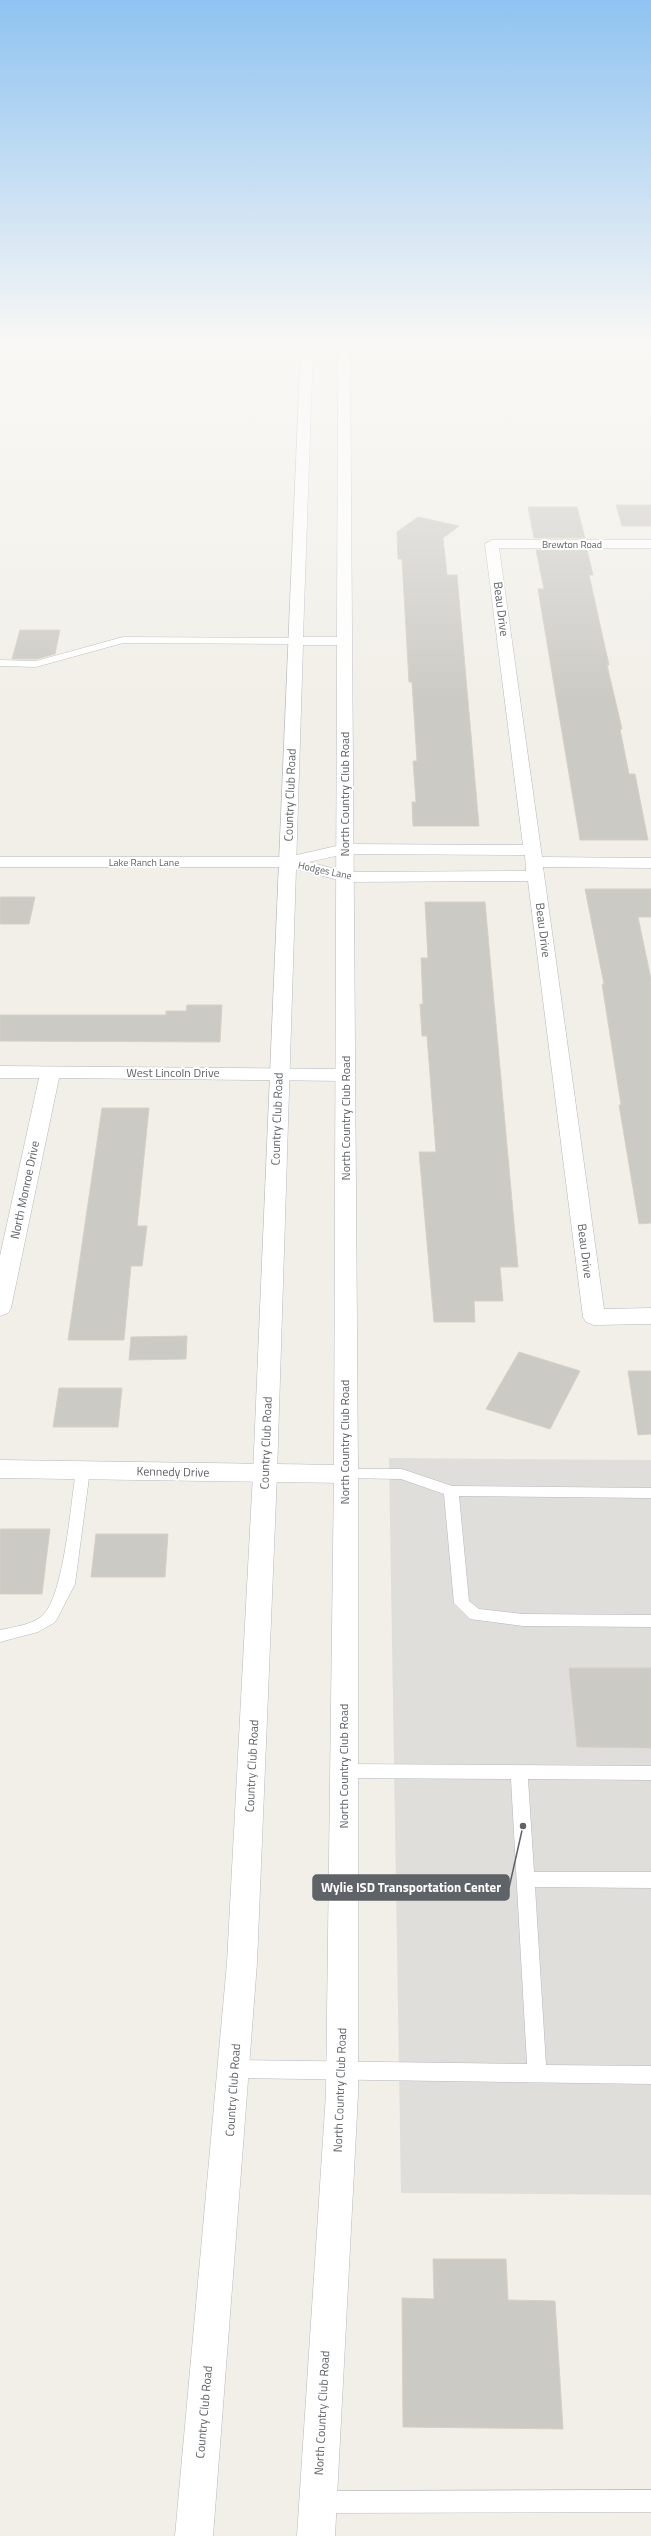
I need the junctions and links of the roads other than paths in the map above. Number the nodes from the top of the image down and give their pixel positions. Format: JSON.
{"nodes":[{"id":1,"x":302,"y":465,"type":"edge"},
{"id":2,"x":344,"y":465,"type":"edge"},
{"id":3,"x":492,"y":544,"type":"joint"},
{"id":4,"x":651,"y":544,"type":"edge"},
{"id":5,"x":295,"y":641,"type":"junction"},
{"id":6,"x":344,"y":641,"type":"junction"},
{"id":7,"x":0,"y":663,"type":"edge"},
{"id":8,"x":345,"y":849,"type":"junction"},
{"id":9,"x":0,"y":862,"type":"edge"},
{"id":10,"x":288,"y":862,"type":"junction"},
{"id":11,"x":651,"y":862,"type":"edge"},
{"id":12,"x":534,"y":863,"type":"junction"},
{"id":13,"x":346,"y":877,"type":"junction"},
{"id":14,"x":0,"y":1072,"type":"edge"},
{"id":15,"x":50,"y":1072,"type":"junction"},
{"id":16,"x":278,"y":1074,"type":"junction"},
{"id":17,"x":346,"y":1075,"type":"junction"},
{"id":18,"x":0,"y":1308,"type":"edge"},
{"id":19,"x":651,"y":1316,"type":"edge"},
{"id":20,"x":0,"y":1469,"type":"edge"},
{"id":21,"x":83,"y":1470,"type":"junction"},
{"id":22,"x":266,"y":1474,"type":"junction"},
{"id":23,"x":346,"y":1474,"type":"junction"},
{"id":24,"x":451,"y":1491,"type":"junction"},
{"id":25,"x":651,"y":1493,"type":"edge"},
{"id":26,"x":651,"y":1621,"type":"edge"},
{"id":27,"x":0,"y":1636,"type":"edge"},
{"id":28,"x":344,"y":1771,"type":"junction"},
{"id":29,"x":519,"y":1772,"type":"junction"},
{"id":30,"x":651,"y":1773,"type":"edge"},
{"id":31,"x":525,"y":1879,"type":"junction"},
{"id":32,"x":651,"y":1880,"type":"edge"},
{"id":33,"x":234,"y":2069,"type":"junction"},
{"id":34,"x":341,"y":2072,"type":"junction"},
{"id":35,"x":537,"y":2074,"type":"junction"},
{"id":36,"x":651,"y":2075,"type":"edge"},
{"id":37,"x":651,"y":2501,"type":"edge"},
{"id":38,"x":318,"y":2502,"type":"junction"},
{"id":39,"x":194,"y":2536,"type":"edge"},
{"id":40,"x":316,"y":2536,"type":"edge"}],
"edges":[{"from":1,"to":5,"type":"main road","name":"Country Club Road"},
{"from":2,"to":6,"type":"main road","name":"North Country Club Road"},
{"from":3,"to":4,"type":"main road","name":"Brewton Road"},
{"from":3,"to":12,"type":"main road","name":"Beau Drive"},
{"from":5,"to":6,"type":"main road"},
{"from":5,"to":7,"type":"lane"},
{"from":5,"to":10,"type":"main road","name":"Country Club Road"},
{"from":6,"to":8,"type":"main road","name":"North Country Club Road"},
{"from":8,"to":10,"type":"main road","name":"Hodges Lane"},
{"from":8,"to":12,"type":"main road","name":"Hodges Lane"},
{"from":8,"to":13,"type":"main road","name":"North Country Club Road"},
{"from":9,"to":10,"type":"main road","name":"Lake Ranch Lane"},
{"from":10,"to":13,"type":"main road","name":"Hodges Lane"},
{"from":10,"to":16,"type":"main road","name":"Country Club Road"},
{"from":11,"to":12,"type":"main road","name":"Hodges Lane"},
{"from":12,"to":13,"type":"main road","name":"Hodges Lane"},
{"from":12,"to":19,"type":"main road","name":"Beau Drive"},
{"from":13,"to":17,"type":"main road","name":"North Country Club Road"},
{"from":14,"to":15,"type":"main road","name":"West Lincoln Drive"},
{"from":15,"to":16,"type":"main road","name":"West Lincoln Drive"},
{"from":15,"to":18,"type":"main road","name":"North Monroe Drive"},
{"from":16,"to":17,"type":"main road","name":"West Lincoln Drive"},
{"from":16,"to":22,"type":"main road","name":"Country Club Road"},
{"from":17,"to":23,"type":"main road","name":"North Country Club Road"},
{"from":20,"to":21,"type":"main road","name":"Kennedy Drive"},
{"from":21,"to":22,"type":"main road","name":"Kennedy Drive"},
{"from":21,"to":27,"type":"lane"},
{"from":22,"to":23,"type":"main road","name":"Kennedy Drive"},
{"from":22,"to":33,"type":"main road","name":"Country Club Road"},
{"from":23,"to":24,"type":"lane"},
{"from":23,"to":28,"type":"main road","name":"North Country Club Road"},
{"from":24,"to":25,"type":"lane"},
{"from":24,"to":26,"type":"lane"},
{"from":28,"to":29,"type":"lane"},
{"from":28,"to":34,"type":"main road","name":"North Country Club Road"},
{"from":29,"to":30,"type":"lane"},
{"from":29,"to":31,"type":"lane"},
{"from":31,"to":32,"type":"lane"},
{"from":31,"to":35,"type":"lane"},
{"from":33,"to":34,"type":"lane"},
{"from":33,"to":39,"type":"main road","name":"Country Club Road"},
{"from":34,"to":35,"type":"lane"},
{"from":34,"to":38,"type":"main road","name":"North Country Club Road"},
{"from":35,"to":36,"type":"lane"},
{"from":37,"to":38,"type":"lane"},
{"from":38,"to":40,"type":"main road","name":"North Country Club Road"}]}
